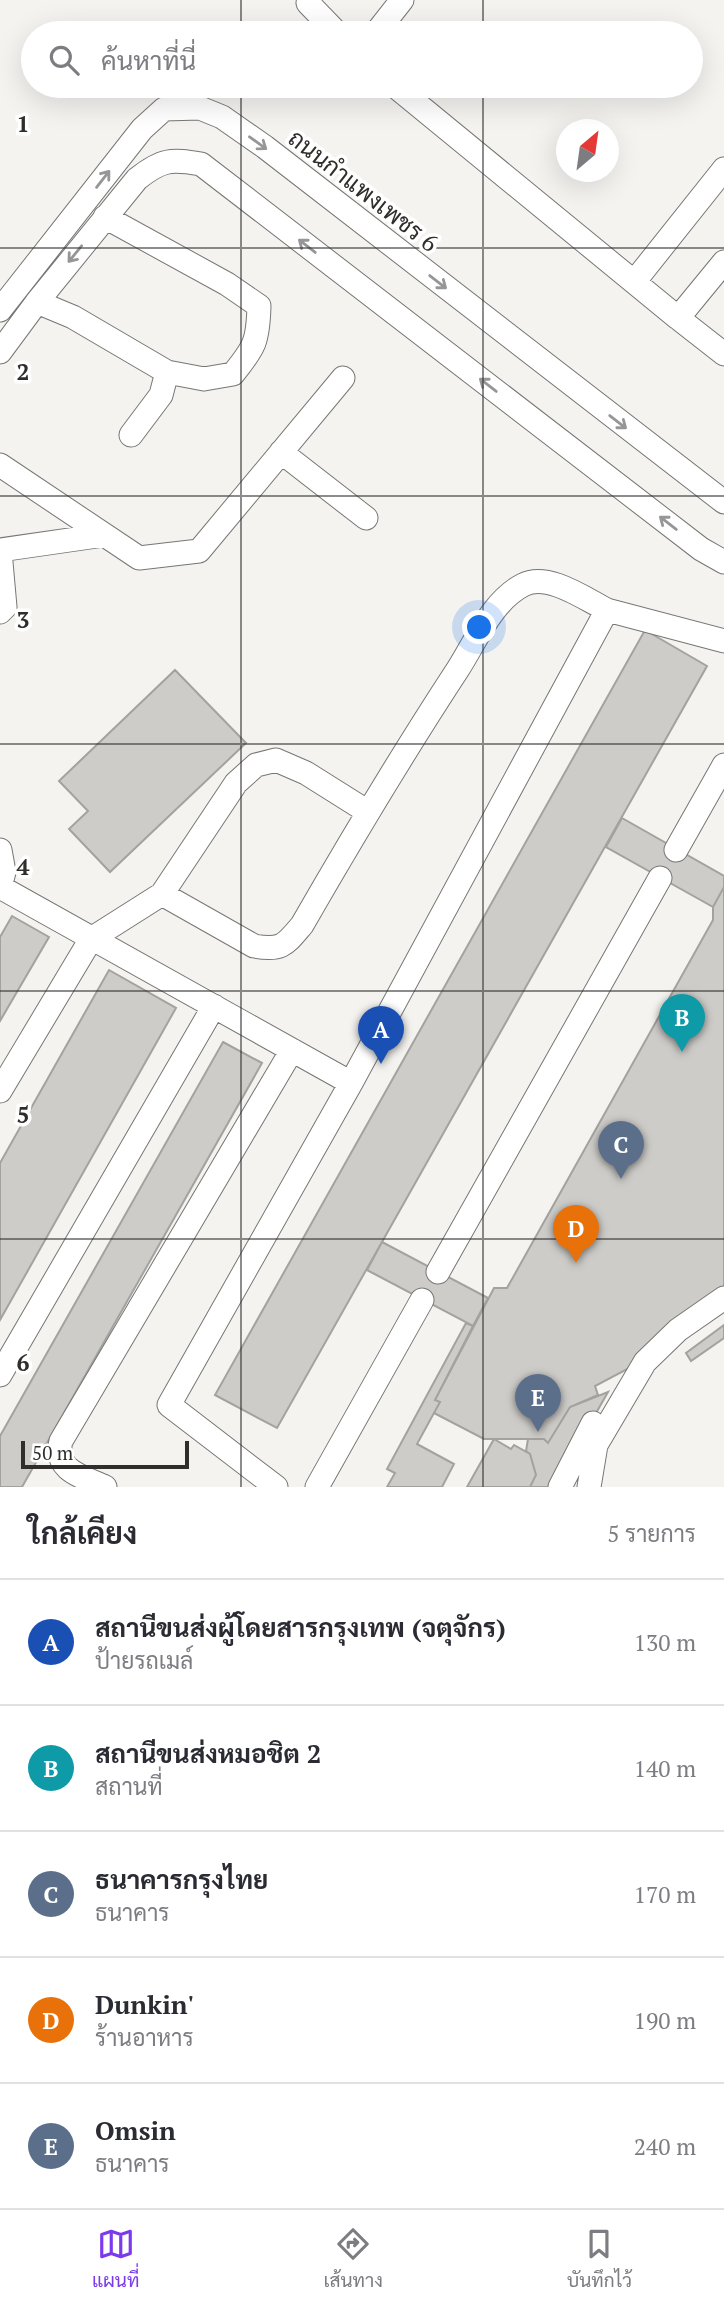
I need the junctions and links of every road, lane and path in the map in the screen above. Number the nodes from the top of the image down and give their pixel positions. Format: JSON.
{"nodes":[{"id":1,"x":310,"y":0,"type":"edge"},
{"id":2,"x":402,"y":0,"type":"edge"},
{"id":3,"x":325,"y":21,"type":"edge"},
{"id":4,"x":385,"y":21,"type":"edge"},
{"id":5,"x":410,"y":98,"type":"edge"},
{"id":6,"x":724,"y":169,"type":"edge"},
{"id":7,"x":105,"y":217,"type":"junction"},
{"id":8,"x":724,"y":262,"type":"edge"},
{"id":9,"x":634,"y":282,"type":"junction"},
{"id":10,"x":37,"y":302,"type":"junction"},
{"id":11,"x":0,"y":310,"type":"edge"},
{"id":12,"x":678,"y":318,"type":"junction"},
{"id":13,"x":0,"y":352,"type":"edge"},
{"id":14,"x":724,"y":354,"type":"edge"},
{"id":15,"x":167,"y":372,"type":"junction"},
{"id":16,"x":344,"y":379,"type":"dead end"},
{"id":17,"x":131,"y":435,"type":"dead end"},
{"id":18,"x":281,"y":452,"type":"junction"},
{"id":19,"x":0,"y":465,"type":"edge"},
{"id":20,"x":724,"y":502,"type":"edge"},
{"id":21,"x":366,"y":518,"type":"dead end"},
{"id":22,"x":104,"y":534,"type":"junction"},
{"id":23,"x":0,"y":550,"type":"edge"},
{"id":24,"x":724,"y":562,"type":"edge"},
{"id":25,"x":607,"y":610,"type":"junction"},
{"id":26,"x":0,"y":612,"type":"edge"},
{"id":27,"x":724,"y":641,"type":"edge"},
{"id":28,"x":724,"y":765,"type":"edge"},
{"id":29,"x":368,"y":812,"type":"junction"},
{"id":30,"x":0,"y":850,"type":"edge"},
{"id":31,"x":676,"y":850,"type":"tunnel mouth"},
{"id":32,"x":660,"y":878,"type":"tunnel mouth"},
{"id":33,"x":0,"y":887,"type":"edge"},
{"id":34,"x":162,"y":894,"type":"junction"},
{"id":35,"x":91,"y":939,"type":"junction"},
{"id":36,"x":214,"y":1006,"type":"junction"},
{"id":37,"x":292,"y":1050,"type":"junction"},
{"id":38,"x":351,"y":1083,"type":"junction"},
{"id":39,"x":0,"y":1091,"type":"edge"},
{"id":40,"x":438,"y":1272,"type":"dead end"},
{"id":41,"x":724,"y":1298,"type":"edge"},
{"id":42,"x":422,"y":1300,"type":"dead end"},
{"id":43,"x":0,"y":1375,"type":"edge"},
{"id":44,"x":620,"y":1379,"type":"dead end"},
{"id":45,"x":105,"y":1487,"type":"edge"},
{"id":46,"x":276,"y":1487,"type":"edge"},
{"id":47,"x":317,"y":1487,"type":"edge"},
{"id":48,"x":560,"y":1487,"type":"edge"},
{"id":49,"x":589,"y":1487,"type":"edge"}],
"edges":[{"from":1,"to":3,"type":"street"},
{"from":2,"to":4,"type":"street"},
{"from":5,"to":9,"type":"street"},
{"from":6,"to":9,"type":"street"},
{"from":7,"to":10,"type":"street","one_way":true},
{"from":7,"to":15,"type":"street"},
{"from":24,"to":7,"type":"street","one_way":true},
{"from":8,"to":12,"type":"street"},
{"from":9,"to":12,"type":"street"},
{"from":10,"to":13,"type":"street"},
{"from":10,"to":15,"type":"street"},
{"from":11,"to":20,"type":"street","name":"ถนนกำแพงเพชร 6","one_way":true},
{"from":12,"to":14,"type":"street"},
{"from":15,"to":17,"type":"street"},
{"from":16,"to":18,"type":"street"},
{"from":18,"to":21,"type":"street"},
{"from":18,"to":22,"type":"street"},
{"from":19,"to":22,"type":"street"},
{"from":22,"to":23,"type":"street"},
{"from":23,"to":26,"type":"street"},
{"from":25,"to":27,"type":"street"},
{"from":25,"to":29,"type":"street"},
{"from":25,"to":38,"type":"street"},
{"from":28,"to":31,"type":"street"},
{"from":29,"to":34,"type":"street"},
{"from":29,"to":34,"type":"street"},
{"from":30,"to":33,"type":"street"},
{"from":32,"to":40,"type":"street"},
{"from":33,"to":35,"type":"street"},
{"from":34,"to":35,"type":"street"},
{"from":35,"to":36,"type":"street"},
{"from":35,"to":39,"type":"street"},
{"from":36,"to":37,"type":"street"},
{"from":36,"to":43,"type":"street"},
{"from":37,"to":38,"type":"street"},
{"from":37,"to":45,"type":"street"},
{"from":38,"to":46,"type":"street"},
{"from":41,"to":49,"type":"street"},
{"from":42,"to":47,"type":"street"},
{"from":44,"to":48,"type":"street"}]}
